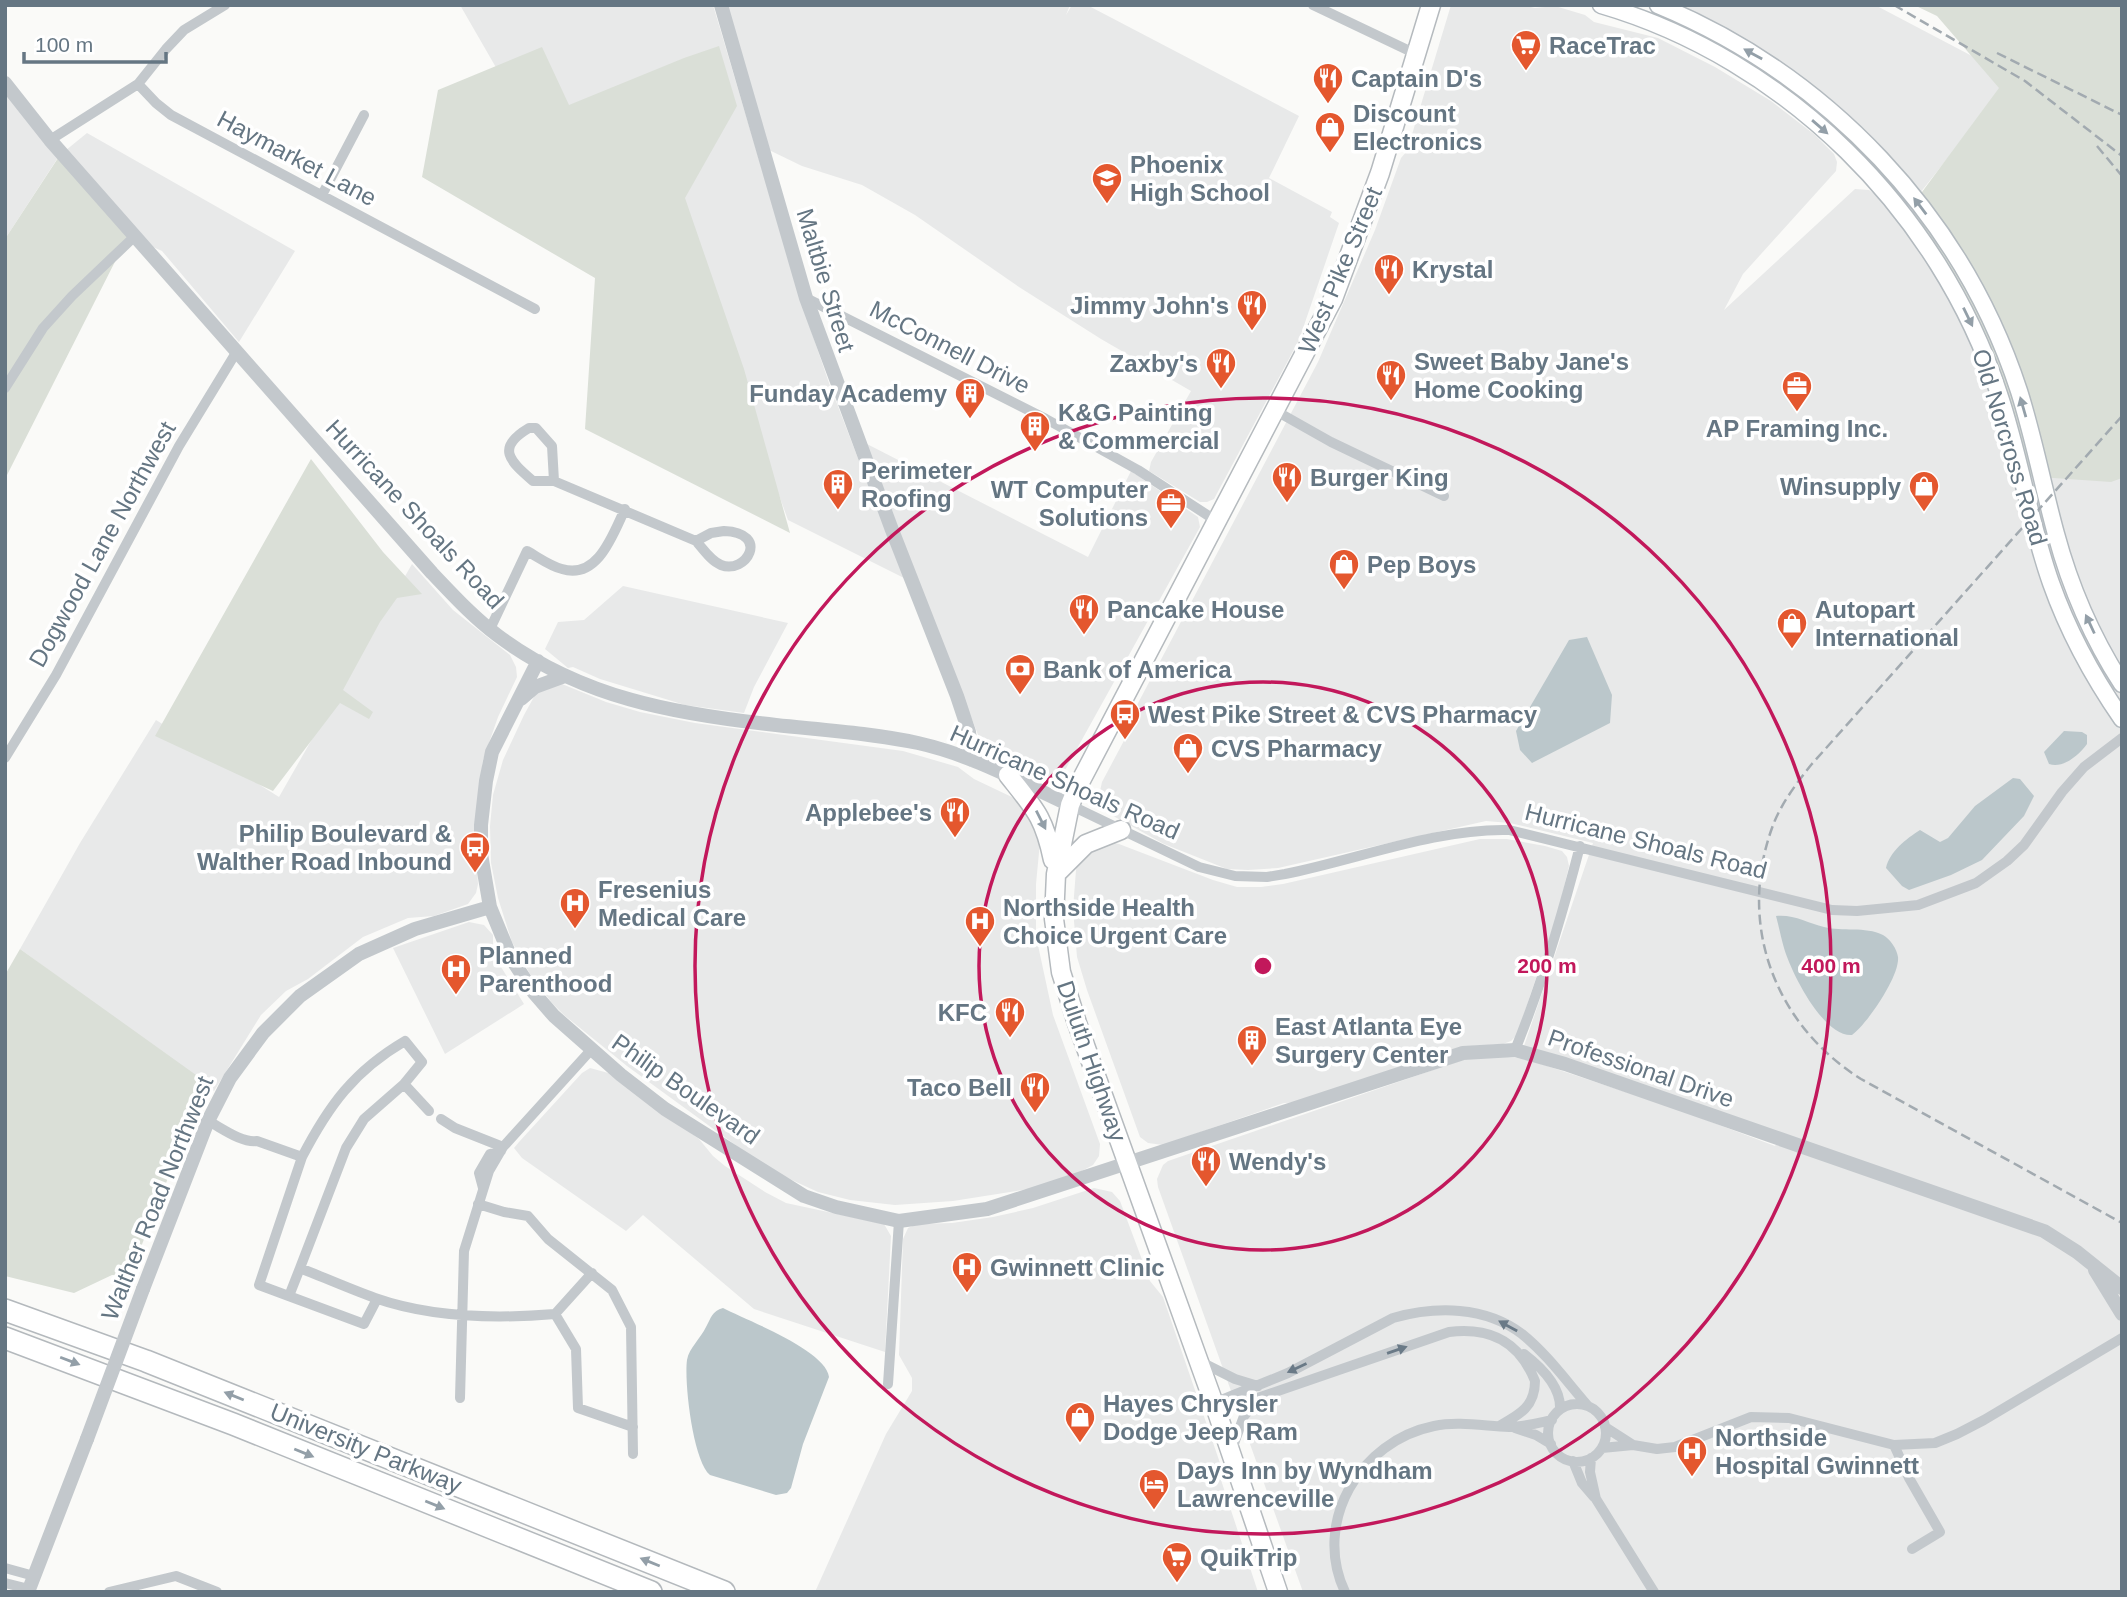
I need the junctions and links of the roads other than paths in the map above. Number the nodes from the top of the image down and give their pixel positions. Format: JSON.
{"nodes":[{"id":1,"x":225,"y":5,"type":"edge"},
{"id":2,"x":722,"y":5,"type":"edge"},
{"id":3,"x":1313,"y":5,"type":"edge"},
{"id":4,"x":1431,"y":5,"type":"edge"},
{"id":5,"x":1601,"y":5,"type":"edge"},
{"id":6,"x":1658,"y":5,"type":"edge"},
{"id":7,"x":1416,"y":54,"type":"junction"},
{"id":8,"x":5,"y":83,"type":"edge"},
{"id":9,"x":138,"y":84,"type":"junction"},
{"id":10,"x":364,"y":115,"type":"dead end"},
{"id":11,"x":50,"y":140,"type":"junction"},
{"id":12,"x":322,"y":195,"type":"junction"},
{"id":13,"x":135,"y":236,"type":"junction"},
{"id":14,"x":806,"y":298,"type":"junction"},
{"id":15,"x":535,"y":309,"type":"dead end"},
{"id":16,"x":237,"y":351,"type":"junction"},
{"id":17,"x":5,"y":388,"type":"edge"},
{"id":18,"x":1276,"y":411,"type":"junction"},
{"id":19,"x":554,"y":481,"type":"junction"},
{"id":20,"x":1444,"y":496,"type":"dead end"},
{"id":21,"x":625,"y":509,"type":"junction"},
{"id":22,"x":1219,"y":522,"type":"junction"},
{"id":23,"x":696,"y":541,"type":"junction"},
{"id":24,"x":491,"y":629,"type":"junction"},
{"id":25,"x":538,"y":661,"type":"junction"},
{"id":26,"x":565,"y":676,"type":"junction"},
{"id":27,"x":2122,"y":684,"type":"edge"},
{"id":28,"x":515,"y":705,"type":"junction"},
{"id":29,"x":2122,"y":719,"type":"edge"},
{"id":30,"x":2122,"y":738,"type":"edge"},
{"id":31,"x":5,"y":758,"type":"edge"},
{"id":32,"x":972,"y":760,"type":"junction"},
{"id":33,"x":1008,"y":775,"type":"junction"},
{"id":34,"x":1070,"y":806,"type":"junction"},
{"id":35,"x":1121,"y":830,"type":"junction"},
{"id":36,"x":1580,"y":846,"type":"junction"},
{"id":37,"x":1056,"y":874,"type":"junction"},
{"id":38,"x":490,"y":907,"type":"junction"},
{"id":39,"x":591,"y":1050,"type":"junction"},
{"id":40,"x":1515,"y":1050,"type":"junction"},
{"id":41,"x":404,"y":1084,"type":"junction"},
{"id":42,"x":429,"y":1111,"type":"dead end"},
{"id":43,"x":209,"y":1118,"type":"junction"},
{"id":44,"x":441,"y":1119,"type":"dead end"},
{"id":45,"x":502,"y":1149,"type":"junction"},
{"id":46,"x":302,"y":1157,"type":"junction"},
{"id":47,"x":1128,"y":1163,"type":"junction"},
{"id":48,"x":478,"y":1204,"type":"junction"},
{"id":49,"x":899,"y":1221,"type":"junction"},
{"id":50,"x":2091,"y":1263,"type":"junction"},
{"id":51,"x":300,"y":1268,"type":"junction"},
{"id":52,"x":592,"y":1273,"type":"junction"},
{"id":53,"x":2122,"y":1288,"type":"edge"},
{"id":54,"x":289,"y":1296,"type":"junction"},
{"id":55,"x":377,"y":1299,"type":"junction"},
{"id":56,"x":5,"y":1310,"type":"edge"},
{"id":57,"x":555,"y":1314,"type":"junction"},
{"id":58,"x":2122,"y":1314,"type":"edge"},
{"id":59,"x":462,"y":1315,"type":"junction"},
{"id":60,"x":5,"y":1338,"type":"edge"},
{"id":61,"x":2122,"y":1338,"type":"edge"},
{"id":62,"x":1513,"y":1347,"type":"junction"},
{"id":63,"x":1199,"y":1361,"type":"junction"},
{"id":64,"x":888,"y":1384,"type":"dead end"},
{"id":65,"x":1260,"y":1391,"type":"junction"},
{"id":66,"x":460,"y":1398,"type":"dead end"},
{"id":67,"x":1588,"y":1406,"type":"junction"},
{"id":68,"x":1215,"y":1407,"type":"junction"},
{"id":69,"x":1560,"y":1409,"type":"junction"},
{"id":70,"x":1552,"y":1420,"type":"junction"},
{"id":71,"x":1499,"y":1426,"type":"junction"},
{"id":72,"x":1605,"y":1426,"type":"junction"},
{"id":73,"x":633,"y":1427,"type":"junction"},
{"id":74,"x":1513,"y":1427,"type":"junction"},
{"id":75,"x":1550,"y":1444,"type":"junction"},
{"id":76,"x":1633,"y":1445,"type":"junction"},
{"id":77,"x":1895,"y":1445,"type":"junction"},
{"id":78,"x":1602,"y":1448,"type":"junction"},
{"id":79,"x":1231,"y":1452,"type":"junction"},
{"id":80,"x":633,"y":1454,"type":"dead end"},
{"id":81,"x":1591,"y":1458,"type":"junction"},
{"id":82,"x":1573,"y":1461,"type":"junction"},
{"id":83,"x":1596,"y":1499,"type":"junction"},
{"id":84,"x":1912,"y":1549,"type":"dead end"},
{"id":85,"x":5,"y":1568,"type":"edge"},
{"id":86,"x":5,"y":1583,"type":"edge"},
{"id":87,"x":30,"y":1586,"type":"edge"},
{"id":88,"x":108,"y":1592,"type":"edge"},
{"id":89,"x":217,"y":1592,"type":"edge"},
{"id":90,"x":651,"y":1592,"type":"edge"},
{"id":91,"x":724,"y":1592,"type":"edge"},
{"id":92,"x":1278,"y":1592,"type":"edge"},
{"id":93,"x":1345,"y":1592,"type":"edge"},
{"id":94,"x":1654,"y":1592,"type":"edge"}],
"edges":[{"from":1,"to":9,"type":"street"},
{"from":2,"to":14,"type":"street","name":"Maltbie Street"},
{"from":3,"to":7,"type":"street"},
{"from":4,"to":7,"type":"main road","name":"West Pike Street"},
{"from":5,"to":29,"type":"main road","name":"Old Norcross Road","one_way":true},
{"from":27,"to":6,"type":"main road","name":"Old Norcross Road","one_way":true},
{"from":7,"to":18,"type":"main road","name":"West Pike Street"},
{"from":8,"to":11,"type":"street","name":"Hurricane Shoals Road"},
{"from":9,"to":11,"type":"street"},
{"from":9,"to":12,"type":"street","name":"Haymarket Lane"},
{"from":10,"to":12,"type":"street"},
{"from":11,"to":13,"type":"street","name":"Hurricane Shoals Road"},
{"from":12,"to":15,"type":"street","name":"Haymarket Lane"},
{"from":13,"to":16,"type":"street","name":"Hurricane Shoals Road"},
{"from":13,"to":17,"type":"street"},
{"from":14,"to":22,"type":"street","name":"McConnell Drive"},
{"from":14,"to":32,"type":"street","name":"Maltbie Street"},
{"from":16,"to":24,"type":"street","name":"Hurricane Shoals Road"},
{"from":16,"to":31,"type":"street","name":"Dogwood Lane Northwest"},
{"from":18,"to":20,"type":"street"},
{"from":18,"to":22,"type":"main road","name":"West Pike Street"},
{"from":19,"to":19,"type":"street"},
{"from":19,"to":21,"type":"street"},
{"from":21,"to":23,"type":"street"},
{"from":21,"to":24,"type":"street"},
{"from":22,"to":34,"type":"main road","name":"Duluth Highway"},
{"from":23,"to":23,"type":"street"},
{"from":24,"to":25,"type":"street","name":"Hurricane Shoals Road"},
{"from":25,"to":26,"type":"street","name":"Hurricane Shoals Road"},
{"from":25,"to":28,"type":"street","name":"Philip Boulevard"},
{"from":26,"to":28,"type":"street"},
{"from":26,"to":32,"type":"street","name":"Hurricane Shoals Road"},
{"from":28,"to":38,"type":"street","name":"Philip Boulevard"},
{"from":30,"to":36,"type":"street","name":"Hurricane Shoals Road"},
{"from":32,"to":33,"type":"street","name":"Hurricane Shoals Road"},
{"from":33,"to":34,"type":"street","name":"Hurricane Shoals Road"},
{"from":33,"to":37,"type":"main road","one_way":true},
{"from":34,"to":35,"type":"street","name":"Hurricane Shoals Road"},
{"from":34,"to":37,"type":"main road","name":"Duluth Highway"},
{"from":35,"to":36,"type":"street","name":"Hurricane Shoals Road"},
{"from":35,"to":37,"type":"main road"},
{"from":36,"to":40,"type":"street"},
{"from":37,"to":47,"type":"main road","name":"Duluth Highway"},
{"from":38,"to":39,"type":"street","name":"Philip Boulevard"},
{"from":38,"to":43,"type":"street","name":"Walther Road Northwest"},
{"from":39,"to":45,"type":"street"},
{"from":39,"to":49,"type":"street","name":"Philip Boulevard"},
{"from":40,"to":47,"type":"street","name":"Professional Drive"},
{"from":40,"to":50,"type":"street","name":"Professional Drive"},
{"from":41,"to":42,"type":"street"},
{"from":41,"to":46,"type":"street"},
{"from":41,"to":51,"type":"street"},
{"from":43,"to":46,"type":"street"},
{"from":43,"to":87,"type":"street","name":"Walther Road Northwest","bridge":true},
{"from":44,"to":45,"type":"street"},
{"from":45,"to":48,"type":"street"},
{"from":46,"to":54,"type":"street"},
{"from":47,"to":49,"type":"street","name":"Philip Boulevard"},
{"from":47,"to":63,"type":"main road","name":"Duluth Highway"},
{"from":48,"to":52,"type":"street"},
{"from":48,"to":59,"type":"street"},
{"from":49,"to":64,"type":"street"},
{"from":50,"to":53,"type":"street","name":"Professional Drive"},
{"from":50,"to":58,"type":"street"},
{"from":51,"to":54,"type":"street"},
{"from":51,"to":55,"type":"street"},
{"from":52,"to":57,"type":"street"},
{"from":52,"to":73,"type":"street"},
{"from":54,"to":55,"type":"street"},
{"from":55,"to":59,"type":"street"},
{"from":91,"to":56,"type":"highway","name":"University Parkway","one_way":true},
{"from":57,"to":59,"type":"street"},
{"from":57,"to":73,"type":"street"},
{"from":59,"to":66,"type":"street"},
{"from":60,"to":90,"type":"highway","name":"University Parkway","one_way":true},
{"from":61,"to":77,"type":"street"},
{"from":65,"to":62,"type":"street","one_way":true},
{"from":62,"to":69,"type":"street"},
{"from":62,"to":71,"type":"street"},
{"from":63,"to":65,"type":"street"},
{"from":63,"to":68,"type":"main road","name":"Duluth Highway"},
{"from":67,"to":65,"type":"street","one_way":true},
{"from":65,"to":68,"type":"street"},
{"from":65,"to":79,"type":"street"},
{"from":67,"to":69,"type":"street"},
{"from":67,"to":72,"type":"street"},
{"from":68,"to":79,"type":"main road","name":"Duluth Highway"},
{"from":69,"to":70,"type":"street"},
{"from":70,"to":74,"type":"street"},
{"from":70,"to":75,"type":"street"},
{"from":71,"to":74,"type":"street"},
{"from":71,"to":93,"type":"street"},
{"from":72,"to":76,"type":"street"},
{"from":72,"to":78,"type":"street"},
{"from":73,"to":80,"type":"street"},
{"from":74,"to":75,"type":"street"},
{"from":75,"to":82,"type":"street"},
{"from":76,"to":77,"type":"street"},
{"from":76,"to":78,"type":"street"},
{"from":77,"to":84,"type":"street"},
{"from":78,"to":81,"type":"street"},
{"from":79,"to":92,"type":"main road","name":"Duluth Highway"},
{"from":81,"to":82,"type":"street"},
{"from":81,"to":83,"type":"street"},
{"from":82,"to":83,"type":"street"},
{"from":83,"to":94,"type":"street"},
{"from":85,"to":87,"type":"street"},
{"from":86,"to":87,"type":"street"},
{"from":88,"to":89,"type":"street"}]}
